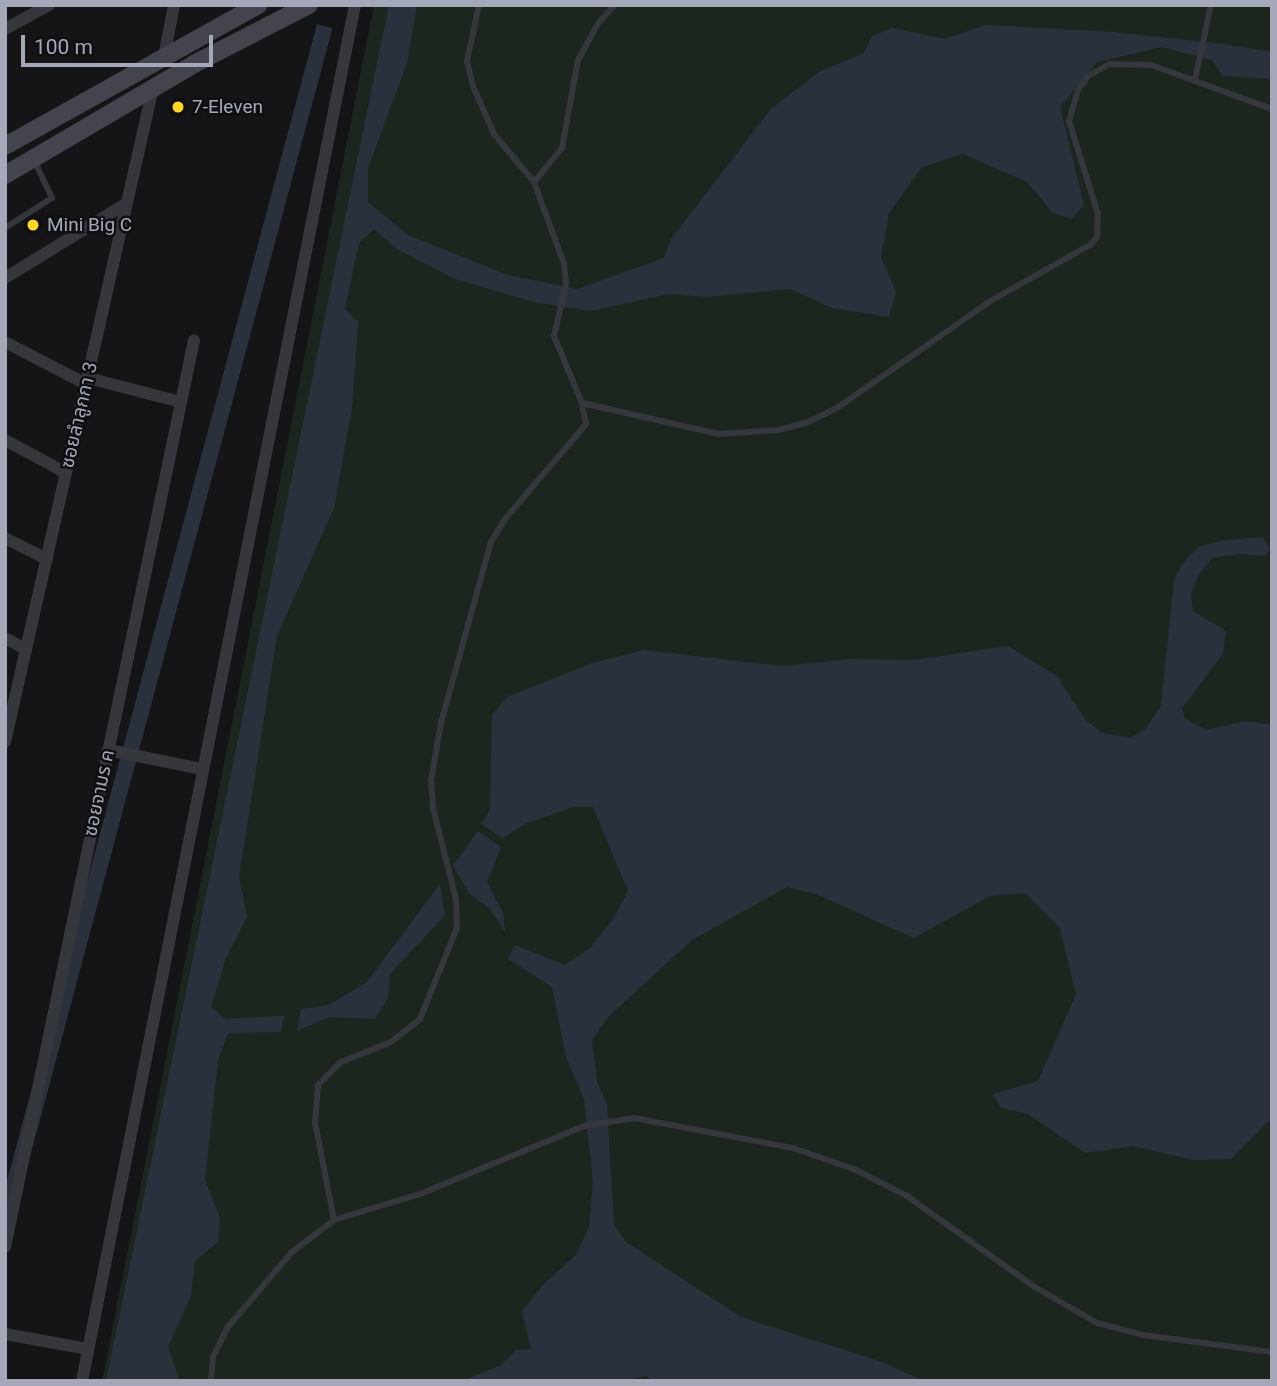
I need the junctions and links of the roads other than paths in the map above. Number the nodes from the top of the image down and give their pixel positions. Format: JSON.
{"nodes":[{"id":1,"x":49,"y":5,"type":"edge"},
{"id":2,"x":174,"y":5,"type":"edge"},
{"id":3,"x":258,"y":5,"type":"edge"},
{"id":4,"x":309,"y":5,"type":"edge"},
{"id":5,"x":355,"y":5,"type":"edge"},
{"id":6,"x":479,"y":5,"type":"edge"},
{"id":7,"x":615,"y":5,"type":"edge"},
{"id":8,"x":1211,"y":5,"type":"edge"},
{"id":9,"x":5,"y":29,"type":"edge"},
{"id":10,"x":164,"y":57,"type":"junction"},
{"id":11,"x":1195,"y":80,"type":"junction"},
{"id":12,"x":153,"y":88,"type":"junction"},
{"id":13,"x":1272,"y":109,"type":"edge"},
{"id":14,"x":5,"y":146,"type":"edge"},
{"id":15,"x":33,"y":159,"type":"junction"},
{"id":16,"x":5,"y":175,"type":"edge"},
{"id":17,"x":534,"y":181,"type":"junction"},
{"id":18,"x":127,"y":203,"type":"junction"},
{"id":19,"x":5,"y":228,"type":"edge"},
{"id":20,"x":5,"y":278,"type":"edge"},
{"id":21,"x":194,"y":340,"type":"dead end"},
{"id":22,"x":5,"y":342,"type":"edge"},
{"id":23,"x":87,"y":381,"type":"junction"},
{"id":24,"x":181,"y":402,"type":"junction"},
{"id":25,"x":582,"y":403,"type":"junction"},
{"id":26,"x":5,"y":440,"type":"edge"},
{"id":27,"x":66,"y":473,"type":"junction"},
{"id":28,"x":5,"y":538,"type":"edge"},
{"id":29,"x":47,"y":559,"type":"junction"},
{"id":30,"x":5,"y":638,"type":"edge"},
{"id":31,"x":26,"y":649,"type":"junction"},
{"id":32,"x":6,"y":736,"type":"edge"},
{"id":33,"x":108,"y":750,"type":"junction"},
{"id":34,"x":201,"y":769,"type":"junction"},
{"id":35,"x":334,"y":1220,"type":"junction"},
{"id":36,"x":5,"y":1247,"type":"edge"},
{"id":37,"x":5,"y":1334,"type":"edge"},
{"id":38,"x":82,"y":1348,"type":"junction"},
{"id":39,"x":1272,"y":1352,"type":"edge"},
{"id":40,"x":82,"y":1381,"type":"edge"},
{"id":41,"x":211,"y":1381,"type":"edge"}],
"edges":[{"from":1,"to":9,"type":"street"},
{"from":2,"to":10,"type":"street"},
{"from":3,"to":10,"type":"main road"},
{"from":4,"to":12,"type":"main road"},
{"from":5,"to":34,"type":"street"},
{"from":6,"to":17,"type":"lane"},
{"from":7,"to":17,"type":"lane"},
{"from":8,"to":11,"type":"lane"},
{"from":10,"to":14,"type":"main road"},
{"from":11,"to":13,"type":"lane"},
{"from":11,"to":25,"type":"lane"},
{"from":12,"to":15,"type":"main road"},
{"from":12,"to":18,"type":"street","name":"ซอยลำลูกกา 3"},
{"from":15,"to":16,"type":"main road"},
{"from":15,"to":19,"type":"lane"},
{"from":17,"to":25,"type":"lane"},
{"from":18,"to":20,"type":"street"},
{"from":18,"to":23,"type":"street","name":"ซอยลำลูกกา 3"},
{"from":21,"to":24,"type":"street","name":"ซอยจามร ค"},
{"from":22,"to":23,"type":"street"},
{"from":23,"to":24,"type":"street"},
{"from":23,"to":27,"type":"street","name":"ซอยลำลูกกา 3"},
{"from":24,"to":33,"type":"street","name":"ซอยจามร ค"},
{"from":25,"to":35,"type":"lane"},
{"from":26,"to":27,"type":"street"},
{"from":27,"to":29,"type":"street","name":"ซอยลำลูกกา 3"},
{"from":28,"to":29,"type":"street"},
{"from":29,"to":31,"type":"street","name":"ซอยลำลูกกา 3"},
{"from":30,"to":31,"type":"street"},
{"from":31,"to":32,"type":"street","name":"ซอยลำลูกกา 3"},
{"from":33,"to":34,"type":"street"},
{"from":33,"to":36,"type":"street","name":"ซอยจามร ค"},
{"from":34,"to":38,"type":"street"},
{"from":35,"to":39,"type":"lane"},
{"from":35,"to":41,"type":"lane"},
{"from":37,"to":38,"type":"street"},
{"from":38,"to":40,"type":"street"}]}
